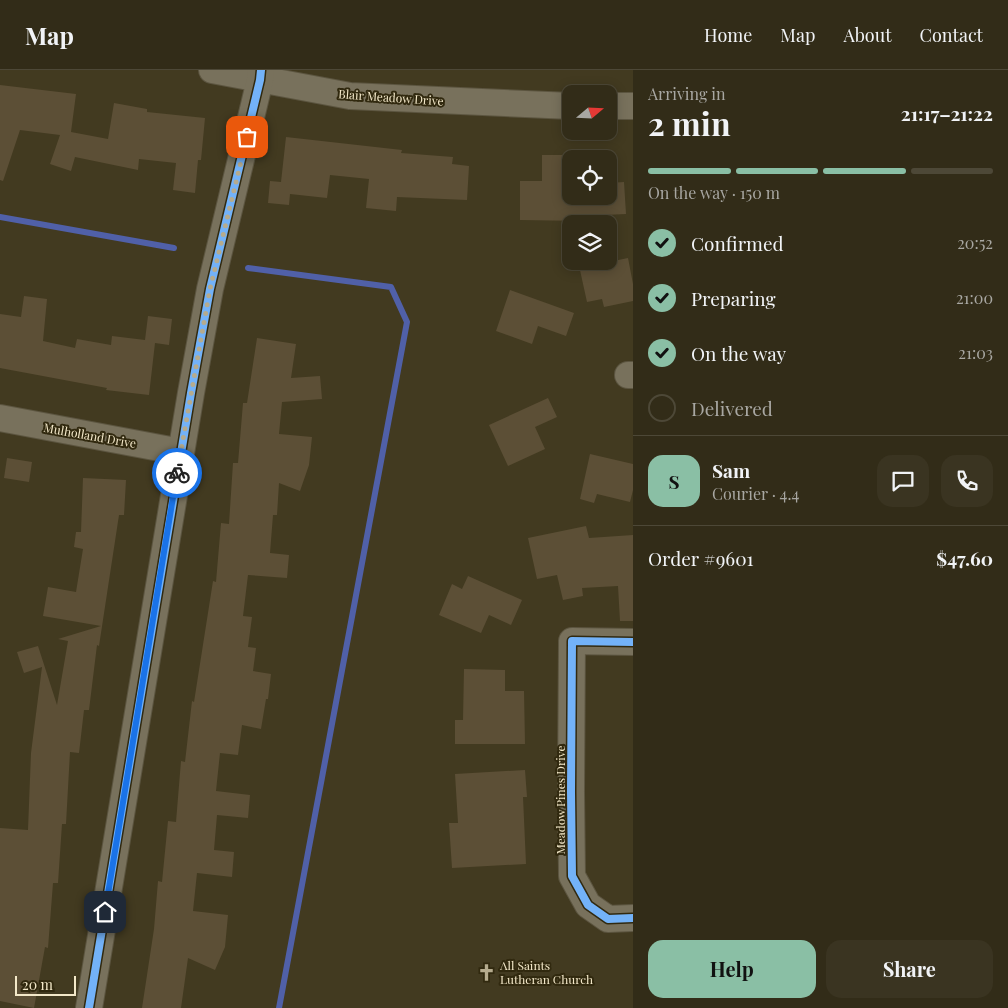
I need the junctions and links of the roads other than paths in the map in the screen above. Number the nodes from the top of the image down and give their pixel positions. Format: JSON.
{"nodes":[{"id":1,"x":212,"y":70,"type":"edge"},
{"id":2,"x":261,"y":75,"type":"edge"},
{"id":3,"x":562,"y":106,"type":"edge"},
{"id":4,"x":618,"y":106,"type":"edge"},
{"id":5,"x":633,"y":106,"type":"edge"},
{"id":6,"x":0,"y":418,"type":"edge"},
{"id":7,"x":181,"y":452,"type":"junction"},
{"id":8,"x":633,"y":642,"type":"edge"},
{"id":9,"x":633,"y":918,"type":"edge"},
{"id":10,"x":89,"y":1008,"type":"edge"}],
"edges":[{"from":1,"to":2,"type":"street","name":"Blair Meadow Drive"},
{"from":2,"to":3,"type":"street","name":"Blair Meadow Drive"},
{"from":2,"to":7,"type":"street"},
{"from":4,"to":5,"type":"street"},
{"from":6,"to":7,"type":"street","name":"Mulholland Drive"},
{"from":7,"to":10,"type":"street"},
{"from":8,"to":9,"type":"street","name":"Meadow Pines Drive"}]}
